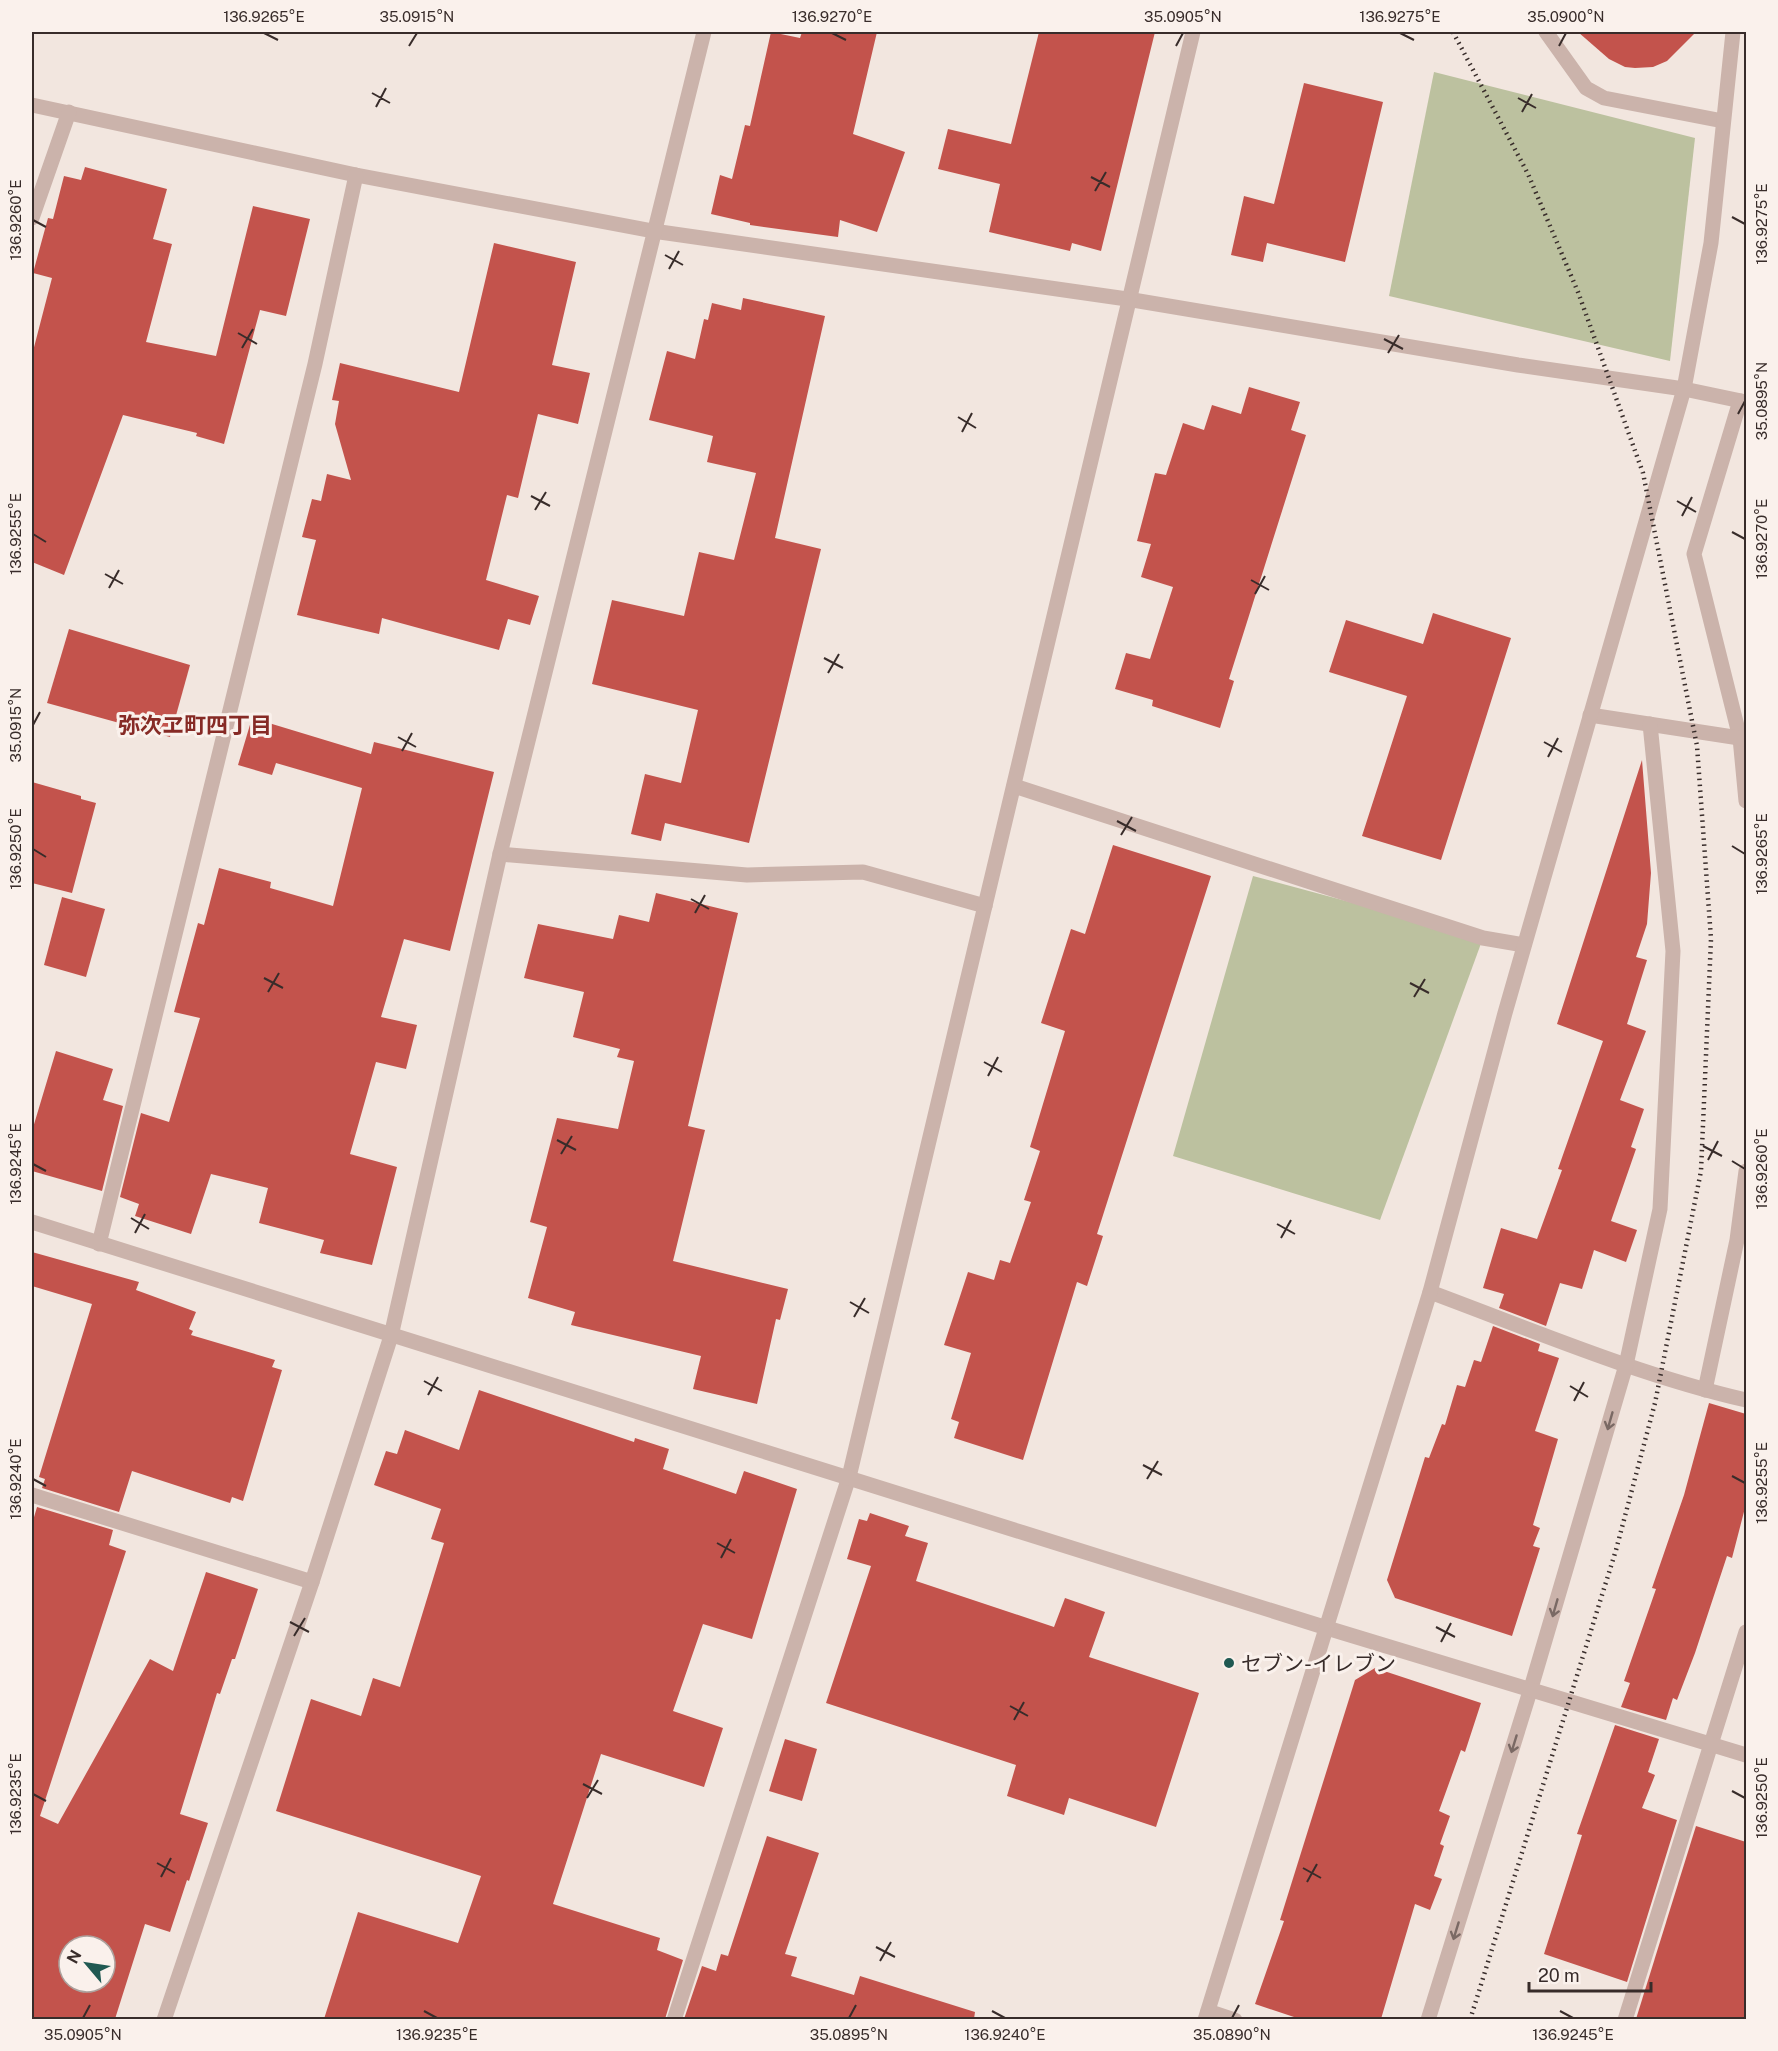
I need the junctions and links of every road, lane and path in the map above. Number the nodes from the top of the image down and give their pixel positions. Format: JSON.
{"nodes":[{"id":1,"x":704,"y":32,"type":"edge"},
{"id":2,"x":1193,"y":32,"type":"edge"},
{"id":3,"x":1546,"y":32,"type":"edge"},
{"id":4,"x":1733,"y":32,"type":"edge"},
{"id":5,"x":32,"y":105,"type":"edge"},
{"id":6,"x":69,"y":112,"type":"junction"},
{"id":7,"x":1723,"y":121,"type":"junction"},
{"id":8,"x":356,"y":175,"type":"junction"},
{"id":9,"x":32,"y":218,"type":"edge"},
{"id":10,"x":653,"y":231,"type":"junction"},
{"id":11,"x":1127,"y":299,"type":"junction"},
{"id":12,"x":1684,"y":389,"type":"junction"},
{"id":13,"x":1743,"y":402,"type":"edge"},
{"id":14,"x":1590,"y":715,"type":"junction"},
{"id":15,"x":1650,"y":724,"type":"junction"},
{"id":16,"x":1743,"y":738,"type":"edge"},
{"id":17,"x":1014,"y":786,"type":"junction"},
{"id":18,"x":1746,"y":801,"type":"edge"},
{"id":19,"x":500,"y":854,"type":"junction"},
{"id":20,"x":985,"y":906,"type":"junction"},
{"id":21,"x":1524,"y":945,"type":"junction"},
{"id":22,"x":1746,"y":1171,"type":"edge"},
{"id":23,"x":32,"y":1222,"type":"edge"},
{"id":24,"x":99,"y":1244,"type":"junction"},
{"id":25,"x":1430,"y":1292,"type":"junction"},
{"id":26,"x":391,"y":1336,"type":"junction"},
{"id":27,"x":1626,"y":1365,"type":"junction"},
{"id":28,"x":1705,"y":1390,"type":"junction"},
{"id":29,"x":1746,"y":1400,"type":"edge"},
{"id":30,"x":849,"y":1477,"type":"junction"},
{"id":31,"x":32,"y":1495,"type":"edge"},
{"id":32,"x":312,"y":1582,"type":"junction"},
{"id":33,"x":1327,"y":1628,"type":"junction"},
{"id":34,"x":1746,"y":1632,"type":"edge"},
{"id":35,"x":1531,"y":1688,"type":"junction"},
{"id":36,"x":1711,"y":1744,"type":"junction"},
{"id":37,"x":1746,"y":1755,"type":"edge"},
{"id":38,"x":1207,"y":2015,"type":"edge"},
{"id":39,"x":164,"y":2019,"type":"edge"},
{"id":40,"x":674,"y":2019,"type":"edge"},
{"id":41,"x":1235,"y":2019,"type":"edge"},
{"id":42,"x":1428,"y":2019,"type":"edge"},
{"id":43,"x":1625,"y":2019,"type":"edge"}],
"edges":[{"from":1,"to":10,"type":"street"},
{"from":2,"to":11,"type":"street"},
{"from":3,"to":7,"type":"street"},
{"from":4,"to":7,"type":"street"},
{"from":5,"to":6,"type":"street"},
{"from":6,"to":8,"type":"street"},
{"from":6,"to":9,"type":"street"},
{"from":7,"to":12,"type":"street"},
{"from":8,"to":10,"type":"street"},
{"from":8,"to":24,"type":"street"},
{"from":10,"to":11,"type":"street"},
{"from":10,"to":19,"type":"street"},
{"from":11,"to":12,"type":"street"},
{"from":11,"to":17,"type":"street"},
{"from":12,"to":13,"type":"street"},
{"from":12,"to":14,"type":"street"},
{"from":13,"to":16,"type":"street"},
{"from":14,"to":15,"type":"street"},
{"from":14,"to":21,"type":"street"},
{"from":15,"to":16,"type":"street"},
{"from":15,"to":27,"type":"street"},
{"from":16,"to":18,"type":"street"},
{"from":17,"to":20,"type":"street"},
{"from":17,"to":21,"type":"street"},
{"from":19,"to":20,"type":"street"},
{"from":19,"to":26,"type":"street"},
{"from":20,"to":30,"type":"street"},
{"from":21,"to":25,"type":"street"},
{"from":22,"to":28,"type":"street"},
{"from":23,"to":24,"type":"street"},
{"from":24,"to":26,"type":"street"},
{"from":25,"to":27,"type":"street"},
{"from":25,"to":33,"type":"street"},
{"from":26,"to":30,"type":"street"},
{"from":26,"to":32,"type":"street"},
{"from":27,"to":28,"type":"street"},
{"from":27,"to":35,"type":"street","one_way":true},
{"from":28,"to":29,"type":"street"},
{"from":30,"to":33,"type":"street"},
{"from":30,"to":40,"type":"street"},
{"from":31,"to":32,"type":"street"},
{"from":32,"to":39,"type":"street"},
{"from":33,"to":35,"type":"street"},
{"from":33,"to":38,"type":"street"},
{"from":34,"to":36,"type":"street"},
{"from":35,"to":36,"type":"street"},
{"from":35,"to":42,"type":"street","one_way":true},
{"from":36,"to":37,"type":"street"},
{"from":36,"to":43,"type":"street"},
{"from":38,"to":41,"type":"street"}]}
